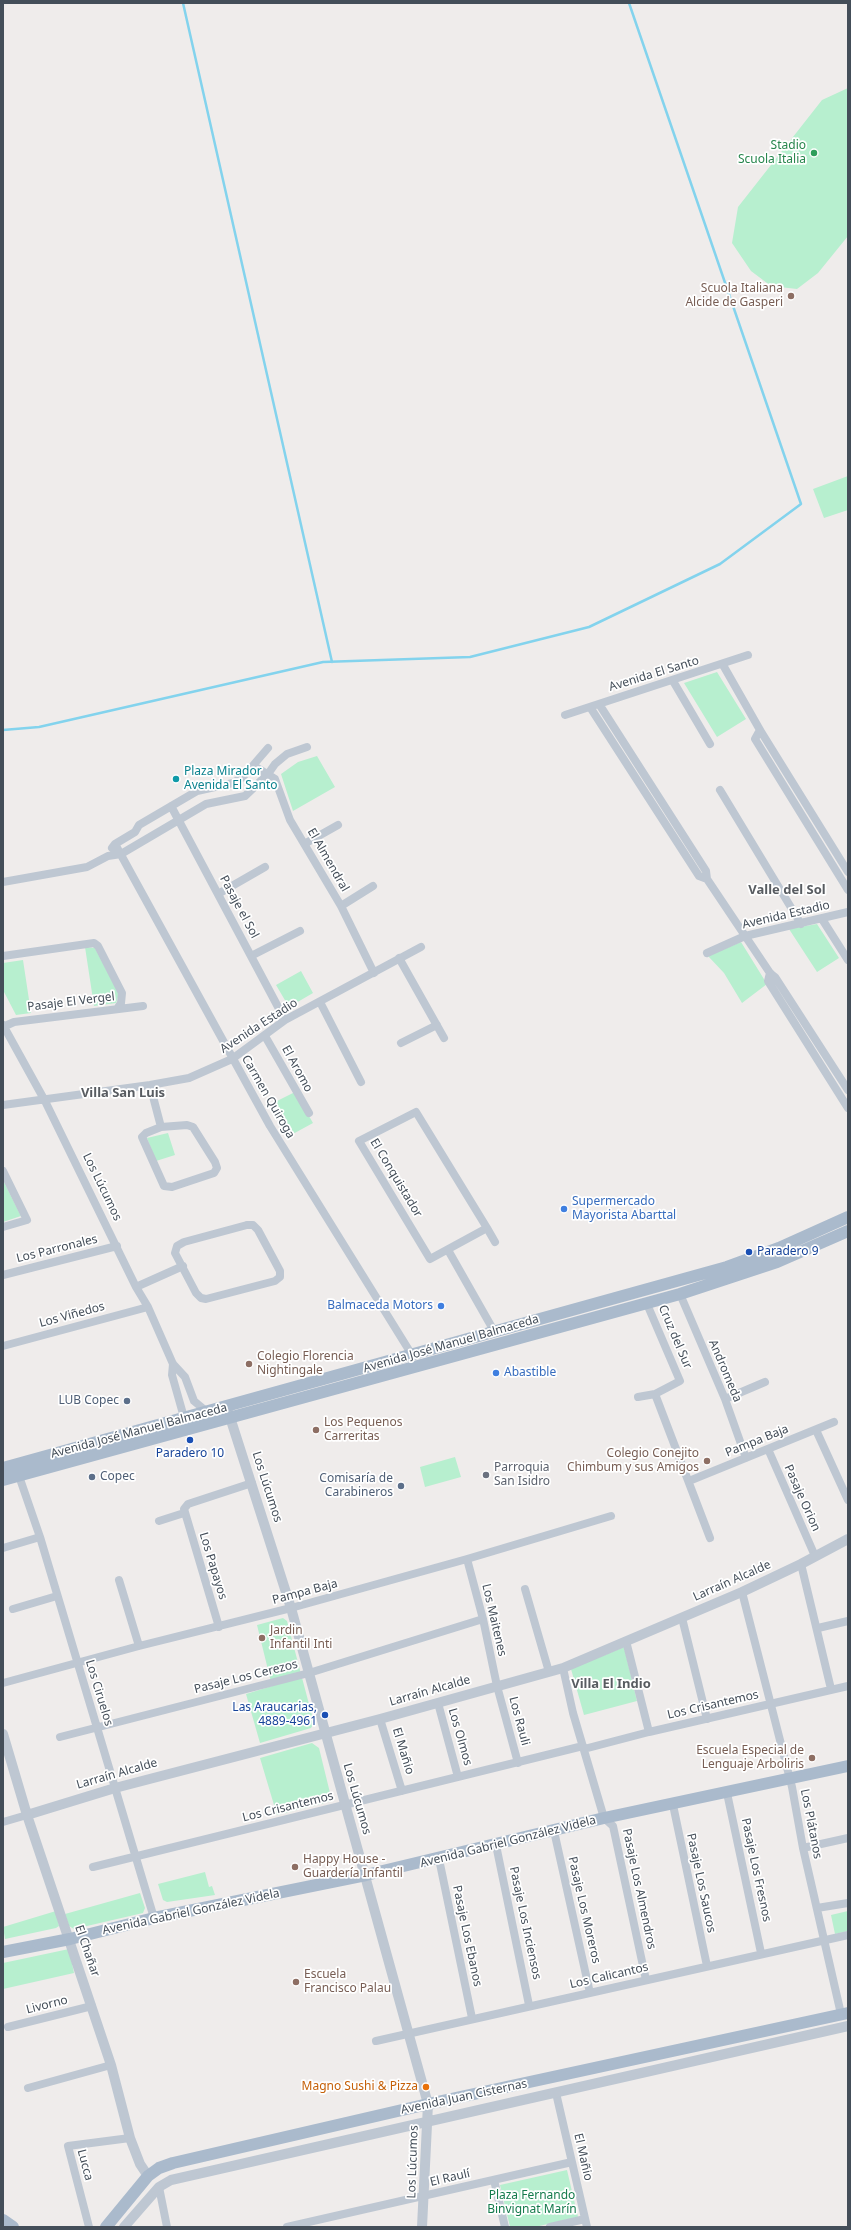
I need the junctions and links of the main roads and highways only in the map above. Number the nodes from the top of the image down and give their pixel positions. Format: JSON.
{"nodes":[{"id":1,"x":848,"y":1217,"type":"edge"},
{"id":2,"x":848,"y":1231,"type":"edge"},
{"id":3,"x":229,"y":1412,"type":"junction"},
{"id":4,"x":3,"y":1468,"type":"edge"},
{"id":5,"x":3,"y":1480,"type":"edge"},
{"id":6,"x":848,"y":1766,"type":"edge"},
{"id":7,"x":4,"y":1950,"type":"edge"},
{"id":8,"x":845,"y":2014,"type":"edge"},
{"id":9,"x":3,"y":2220,"type":"edge"},
{"id":10,"x":13,"y":2227,"type":"edge"},
{"id":11,"x":106,"y":2227,"type":"edge"}],
"edges":[{"from":1,"to":3,"type":"main road","name":"Avenida José Manuel Balmaceda"},
{"from":2,"to":3,"type":"main road","name":"Avenida José Manuel Balmaceda"},
{"from":3,"to":4,"type":"main road","name":"Avenida José Manuel Balmaceda"},
{"from":3,"to":5,"type":"main road","name":"Avenida José Manuel Balmaceda"},
{"from":6,"to":7,"type":"main road","name":"Avenida Gabriel González Videla"},
{"from":8,"to":11,"type":"main road","name":"Avenida Juan Cisternas"},
{"from":9,"to":10,"type":"main road"}]}
